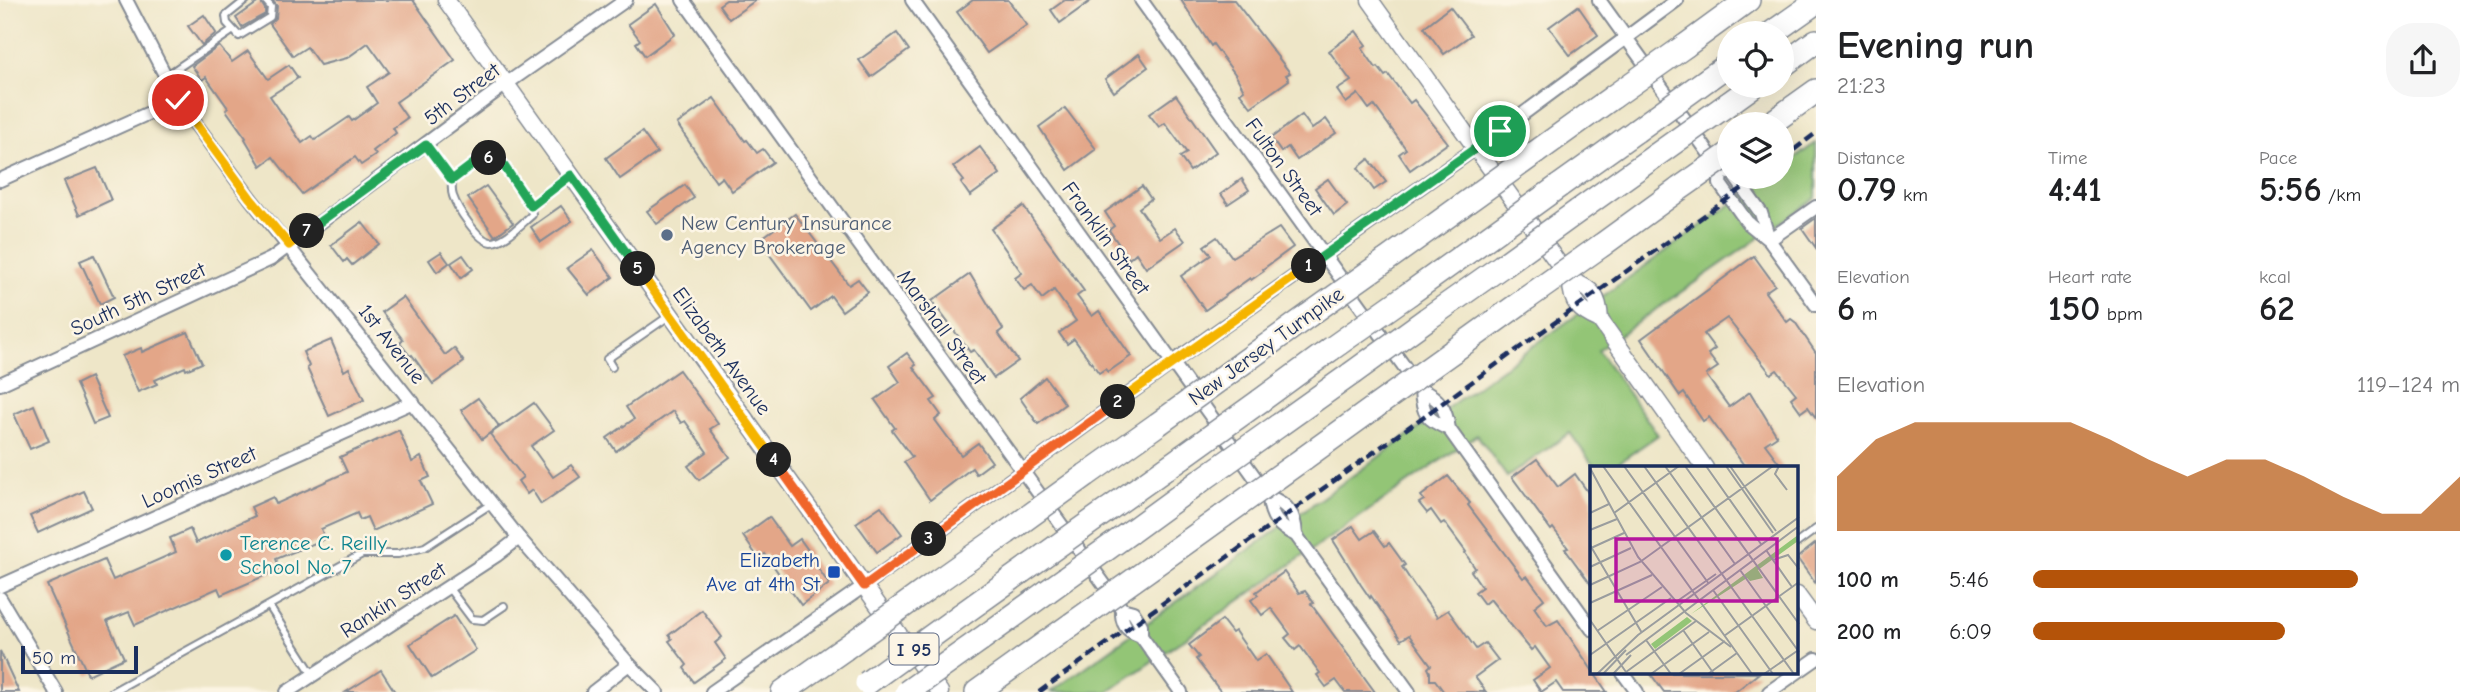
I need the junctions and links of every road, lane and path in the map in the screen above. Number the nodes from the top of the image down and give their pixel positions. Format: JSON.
{"nodes":[{"id":1,"x":127,"y":0,"type":"edge"},
{"id":2,"x":246,"y":0,"type":"edge"},
{"id":3,"x":265,"y":0,"type":"edge"},
{"id":4,"x":446,"y":0,"type":"edge"},
{"id":5,"x":626,"y":0,"type":"edge"},
{"id":6,"x":683,"y":0,"type":"edge"},
{"id":7,"x":912,"y":0,"type":"edge"},
{"id":8,"x":1141,"y":0,"type":"edge"},
{"id":9,"x":1370,"y":0,"type":"edge"},
{"id":10,"x":1598,"y":0,"type":"edge"},
{"id":11,"x":1677,"y":0,"type":"edge"},
{"id":12,"x":1748,"y":0,"type":"edge"},
{"id":13,"x":1810,"y":6,"type":"edge"},
{"id":14,"x":1789,"y":21,"type":"edge"},
{"id":15,"x":232,"y":31,"type":"junction"},
{"id":16,"x":1625,"y":37,"type":"junction"},
{"id":17,"x":1816,"y":41,"type":"edge"},
{"id":18,"x":1794,"y":57,"type":"edge"},
{"id":19,"x":1717,"y":73,"type":"edge"},
{"id":20,"x":166,"y":76,"type":"junction"},
{"id":21,"x":506,"y":84,"type":"junction"},
{"id":22,"x":1816,"y":91,"type":"edge"},
{"id":23,"x":1736,"y":98,"type":"edge"},
{"id":24,"x":178,"y":100,"type":"junction"},
{"id":25,"x":1787,"y":112,"type":"edge"},
{"id":26,"x":426,"y":145,"type":"junction"},
{"id":27,"x":1476,"y":148,"type":"junction"},
{"id":28,"x":1717,"y":154,"type":"edge"},
{"id":29,"x":1717,"y":170,"type":"edge"},
{"id":30,"x":571,"y":175,"type":"junction"},
{"id":31,"x":0,"y":180,"type":"edge"},
{"id":32,"x":452,"y":180,"type":"junction"},
{"id":33,"x":1724,"y":189,"type":"edge"},
{"id":34,"x":1744,"y":189,"type":"edge"},
{"id":35,"x":531,"y":206,"type":"junction"},
{"id":36,"x":1816,"y":207,"type":"edge"},
{"id":37,"x":1769,"y":240,"type":"junction"},
{"id":38,"x":289,"y":245,"type":"junction"},
{"id":39,"x":1324,"y":255,"type":"junction"},
{"id":40,"x":1816,"y":305,"type":"edge"},
{"id":41,"x":670,"y":314,"type":"junction"},
{"id":42,"x":1172,"y":363,"type":"junction"},
{"id":43,"x":612,"y":367,"type":"dead end"},
{"id":44,"x":0,"y":384,"type":"edge"},
{"id":45,"x":413,"y":402,"type":"junction"},
{"id":46,"x":1704,"y":466,"type":"edge"},
{"id":47,"x":1023,"y":471,"type":"junction"},
{"id":48,"x":493,"y":502,"type":"junction"},
{"id":49,"x":1816,"y":529,"type":"edge"},
{"id":50,"x":519,"y":538,"type":"junction"},
{"id":51,"x":1798,"y":542,"type":"edge"},
{"id":52,"x":0,"y":586,"type":"edge"},
{"id":53,"x":864,"y":586,"type":"junction"},
{"id":54,"x":448,"y":587,"type":"junction"},
{"id":55,"x":1798,"y":596,"type":"edge"},
{"id":56,"x":0,"y":598,"type":"edge"},
{"id":57,"x":269,"y":606,"type":"junction"},
{"id":58,"x":504,"y":606,"type":"dead end"},
{"id":59,"x":1816,"y":621,"type":"edge"},
{"id":60,"x":1590,"y":626,"type":"edge"},
{"id":61,"x":1816,"y":659,"type":"edge"},
{"id":62,"x":629,"y":664,"type":"junction"},
{"id":63,"x":1798,"y":672,"type":"edge"},
{"id":64,"x":1624,"y":674,"type":"edge"},
{"id":65,"x":1795,"y":674,"type":"edge"},
{"id":66,"x":313,"y":675,"type":"junction"},
{"id":67,"x":860,"y":687,"type":"edge"},
{"id":68,"x":56,"y":692,"type":"edge"},
{"id":69,"x":112,"y":692,"type":"edge"},
{"id":70,"x":287,"y":692,"type":"edge"},
{"id":71,"x":593,"y":692,"type":"edge"},
{"id":72,"x":657,"y":692,"type":"edge"},
{"id":73,"x":712,"y":692,"type":"edge"},
{"id":74,"x":783,"y":692,"type":"edge"},
{"id":75,"x":907,"y":692,"type":"edge"},
{"id":76,"x":940,"y":692,"type":"edge"},
{"id":77,"x":977,"y":692,"type":"edge"},
{"id":78,"x":1181,"y":692,"type":"edge"},
{"id":79,"x":1409,"y":692,"type":"edge"},
{"id":80,"x":1637,"y":692,"type":"edge"},
{"id":81,"x":1769,"y":692,"type":"edge"}],
"edges":[{"from":1,"to":20,"type":"street","name":"1st Avenue"},
{"from":2,"to":15,"type":"lane"},
{"from":3,"to":15,"type":"lane"},
{"from":4,"to":21,"type":"street","name":"Elizabeth Avenue"},
{"from":5,"to":21,"type":"street","name":"5th Street"},
{"from":6,"to":47,"type":"street","name":"Marshall Street"},
{"from":7,"to":42,"type":"street","name":"Franklin Street"},
{"from":8,"to":39,"type":"street","name":"Fulton Street"},
{"from":9,"to":27,"type":"street"},
{"from":10,"to":16,"type":"street"},
{"from":11,"to":16,"type":"street"},
{"from":12,"to":74,"type":"highway","name":"New Jersey Turnpike","number":"I 95","bridge":true},
{"from":13,"to":14,"type":"highway"},
{"from":15,"to":20,"type":"lane"},
{"from":16,"to":27,"type":"street"},
{"from":16,"to":28,"type":"street"},
{"from":17,"to":18,"type":"highway"},
{"from":19,"to":67,"type":"highway","name":"New Jersey Turnpike","number":"I 95","bridge":true},
{"from":20,"to":24,"type":"street","name":"1st Avenue"},
{"from":21,"to":26,"type":"street","name":"5th Street"},
{"from":21,"to":30,"type":"street","name":"Elizabeth Avenue"},
{"from":22,"to":25,"type":"highway"},
{"from":23,"to":75,"type":"highway","number":"I 95","bridge":true},
{"from":24,"to":31,"type":"street"},
{"from":24,"to":38,"type":"street","name":"1st Avenue"},
{"from":26,"to":32,"type":"lane"},
{"from":26,"to":38,"type":"street","name":"5th Street"},
{"from":27,"to":39,"type":"street"},
{"from":27,"to":46,"type":"street"},
{"from":29,"to":77,"type":"highway","bridge":true},
{"from":30,"to":35,"type":"lane"},
{"from":30,"to":41,"type":"street","name":"Elizabeth Avenue"},
{"from":32,"to":35,"type":"lane"},
{"from":32,"to":35,"type":"lane"},
{"from":33,"to":37,"type":"street"},
{"from":34,"to":37,"type":"street"},
{"from":36,"to":37,"type":"street"},
{"from":37,"to":40,"type":"street"},
{"from":38,"to":44,"type":"street","name":"South 5th Street"},
{"from":38,"to":45,"type":"street","name":"1st Avenue"},
{"from":39,"to":42,"type":"street"},
{"from":39,"to":60,"type":"street","name":"Fulton Street"},
{"from":41,"to":43,"type":"lane"},
{"from":41,"to":53,"type":"street","name":"Elizabeth Avenue"},
{"from":42,"to":47,"type":"street"},
{"from":42,"to":79,"type":"street","name":"Franklin Street"},
{"from":45,"to":48,"type":"street","name":"1st Avenue"},
{"from":45,"to":52,"type":"street","name":"Loomis Street"},
{"from":47,"to":53,"type":"street"},
{"from":47,"to":78,"type":"street","name":"Marshall Street"},
{"from":48,"to":50,"type":"street","name":"1st Avenue"},
{"from":48,"to":57,"type":"lane"},
{"from":49,"to":51,"type":"lane"},
{"from":50,"to":54,"type":"street","name":"Rankin Street"},
{"from":50,"to":62,"type":"street","name":"1st Avenue"},
{"from":53,"to":73,"type":"street"},
{"from":53,"to":76,"type":"street","name":"Elizabeth Avenue"},
{"from":54,"to":58,"type":"lane"},
{"from":54,"to":66,"type":"street","name":"Rankin Street"},
{"from":55,"to":59,"type":"street"},
{"from":56,"to":68,"type":"street"},
{"from":57,"to":66,"type":"lane"},
{"from":57,"to":69,"type":"lane"},
{"from":61,"to":63,"type":"street"},
{"from":62,"to":71,"type":"street"},
{"from":62,"to":72,"type":"street","name":"1st Avenue"},
{"from":64,"to":80,"type":"street"},
{"from":65,"to":81,"type":"street"},
{"from":66,"to":70,"type":"street","name":"Rankin Street"}]}
